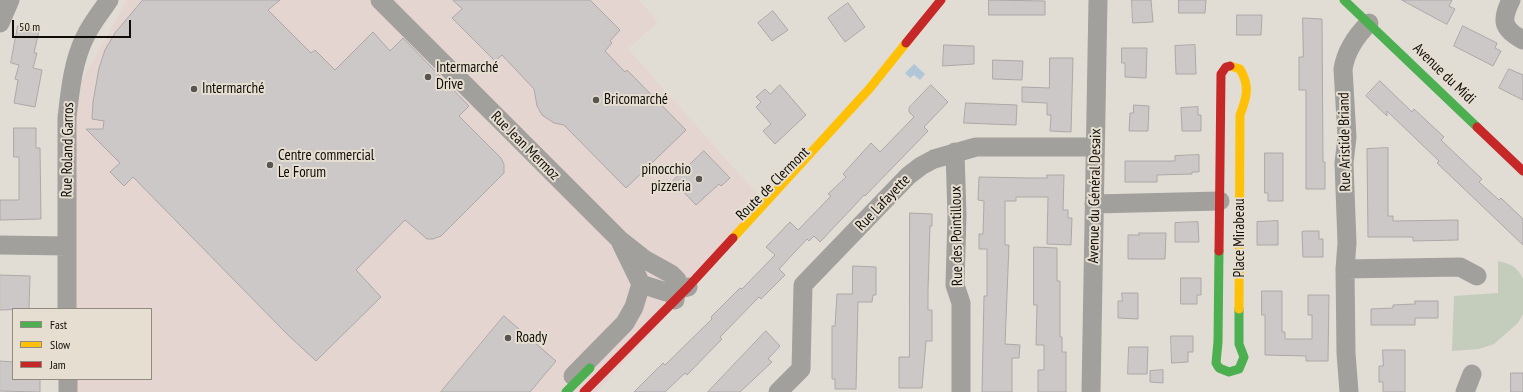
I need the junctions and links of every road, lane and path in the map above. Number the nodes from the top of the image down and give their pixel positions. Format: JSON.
{"nodes":[{"id":1,"x":10,"y":0,"type":"edge"},
{"id":2,"x":109,"y":0,"type":"edge"},
{"id":3,"x":380,"y":0,"type":"edge"},
{"id":4,"x":940,"y":0,"type":"edge"},
{"id":5,"x":1098,"y":0,"type":"edge"},
{"id":6,"x":1344,"y":0,"type":"edge"},
{"id":7,"x":1511,"y":0,"type":"edge"},
{"id":8,"x":0,"y":23,"type":"edge"},
{"id":9,"x":1369,"y":23,"type":"junction"},
{"id":10,"x":1523,"y":40,"type":"edge"},
{"id":11,"x":870,"y":88,"type":"junction"},
{"id":12,"x":1095,"y":147,"type":"junction"},
{"id":13,"x":955,"y":152,"type":"junction"},
{"id":14,"x":1523,"y":171,"type":"edge"},
{"id":15,"x":1220,"y":201,"type":"junction"},
{"id":16,"x":1094,"y":204,"type":"junction"},
{"id":17,"x":728,"y":229,"type":"dead end"},
{"id":18,"x":620,"y":240,"type":"junction"},
{"id":19,"x":0,"y":245,"type":"edge"},
{"id":20,"x":67,"y":246,"type":"junction"},
{"id":21,"x":1345,"y":269,"type":"junction"},
{"id":22,"x":1477,"y":276,"type":"dead end"},
{"id":23,"x":641,"y":284,"type":"junction"},
{"id":24,"x":675,"y":288,"type":"junction"},
{"id":25,"x":67,"y":308,"type":"edge"},
{"id":26,"x":638,"y":320,"type":"dead end"},
{"id":27,"x":1472,"y":374,"type":"dead end"},
{"id":28,"x":68,"y":380,"type":"edge"},
{"id":29,"x":68,"y":392,"type":"edge"},
{"id":30,"x":561,"y":392,"type":"edge"},
{"id":31,"x":566,"y":392,"type":"edge"},
{"id":32,"x":584,"y":392,"type":"edge"},
{"id":33,"x":778,"y":392,"type":"edge"},
{"id":34,"x":961,"y":392,"type":"edge"},
{"id":35,"x":1091,"y":392,"type":"edge"},
{"id":36,"x":1350,"y":392,"type":"edge"},
{"id":37,"x":1465,"y":392,"type":"edge"}],
"edges":[{"from":1,"to":8,"type":"street"},
{"from":2,"to":20,"type":"street","name":"Rue Roland Garros"},
{"from":3,"to":18,"type":"street","name":"Rue Jean Mermoz"},
{"from":4,"to":11,"type":"street","name":"Route de Clermont"},
{"from":5,"to":12,"type":"street","name":"Avenue du Général Desaix"},
{"from":6,"to":9,"type":"street","name":"Avenue du Midi"},
{"from":7,"to":10,"type":"street"},
{"from":9,"to":14,"type":"street","name":"Avenue du Midi"},
{"from":9,"to":21,"type":"street","name":"Rue Aristide Briand"},
{"from":11,"to":17,"type":"street","name":"Route de Clermont"},
{"from":11,"to":24,"type":"street","name":"Route de Clermont"},
{"from":12,"to":13,"type":"street","name":"Rue Lafayette"},
{"from":12,"to":16,"type":"street","name":"Avenue du Général Desaix"},
{"from":13,"to":33,"type":"street","name":"Rue Lafayette"},
{"from":13,"to":34,"type":"street","name":"Rue des Pointilloux"},
{"from":15,"to":15,"type":"street","name":"Place Mirabeau"},
{"from":15,"to":16,"type":"street","name":"Place Mirabeau"},
{"from":16,"to":35,"type":"street","name":"Avenue du Général Desaix"},
{"from":18,"to":23,"type":"street","name":"Rue Jean Mermoz"},
{"from":18,"to":24,"type":"street","name":"Rue Jean Mermoz"},
{"from":19,"to":20,"type":"street"},
{"from":20,"to":25,"type":"street","name":"Rue Roland Garros"},
{"from":21,"to":22,"type":"street"},
{"from":21,"to":36,"type":"street","name":"Rue Aristide Briand"},
{"from":23,"to":24,"type":"street"},
{"from":23,"to":30,"type":"street"},
{"from":24,"to":32,"type":"street","name":"Route de Clermont"},
{"from":26,"to":31,"type":"street"},
{"from":27,"to":37,"type":"street"},
{"from":28,"to":29,"type":"street"}]}
